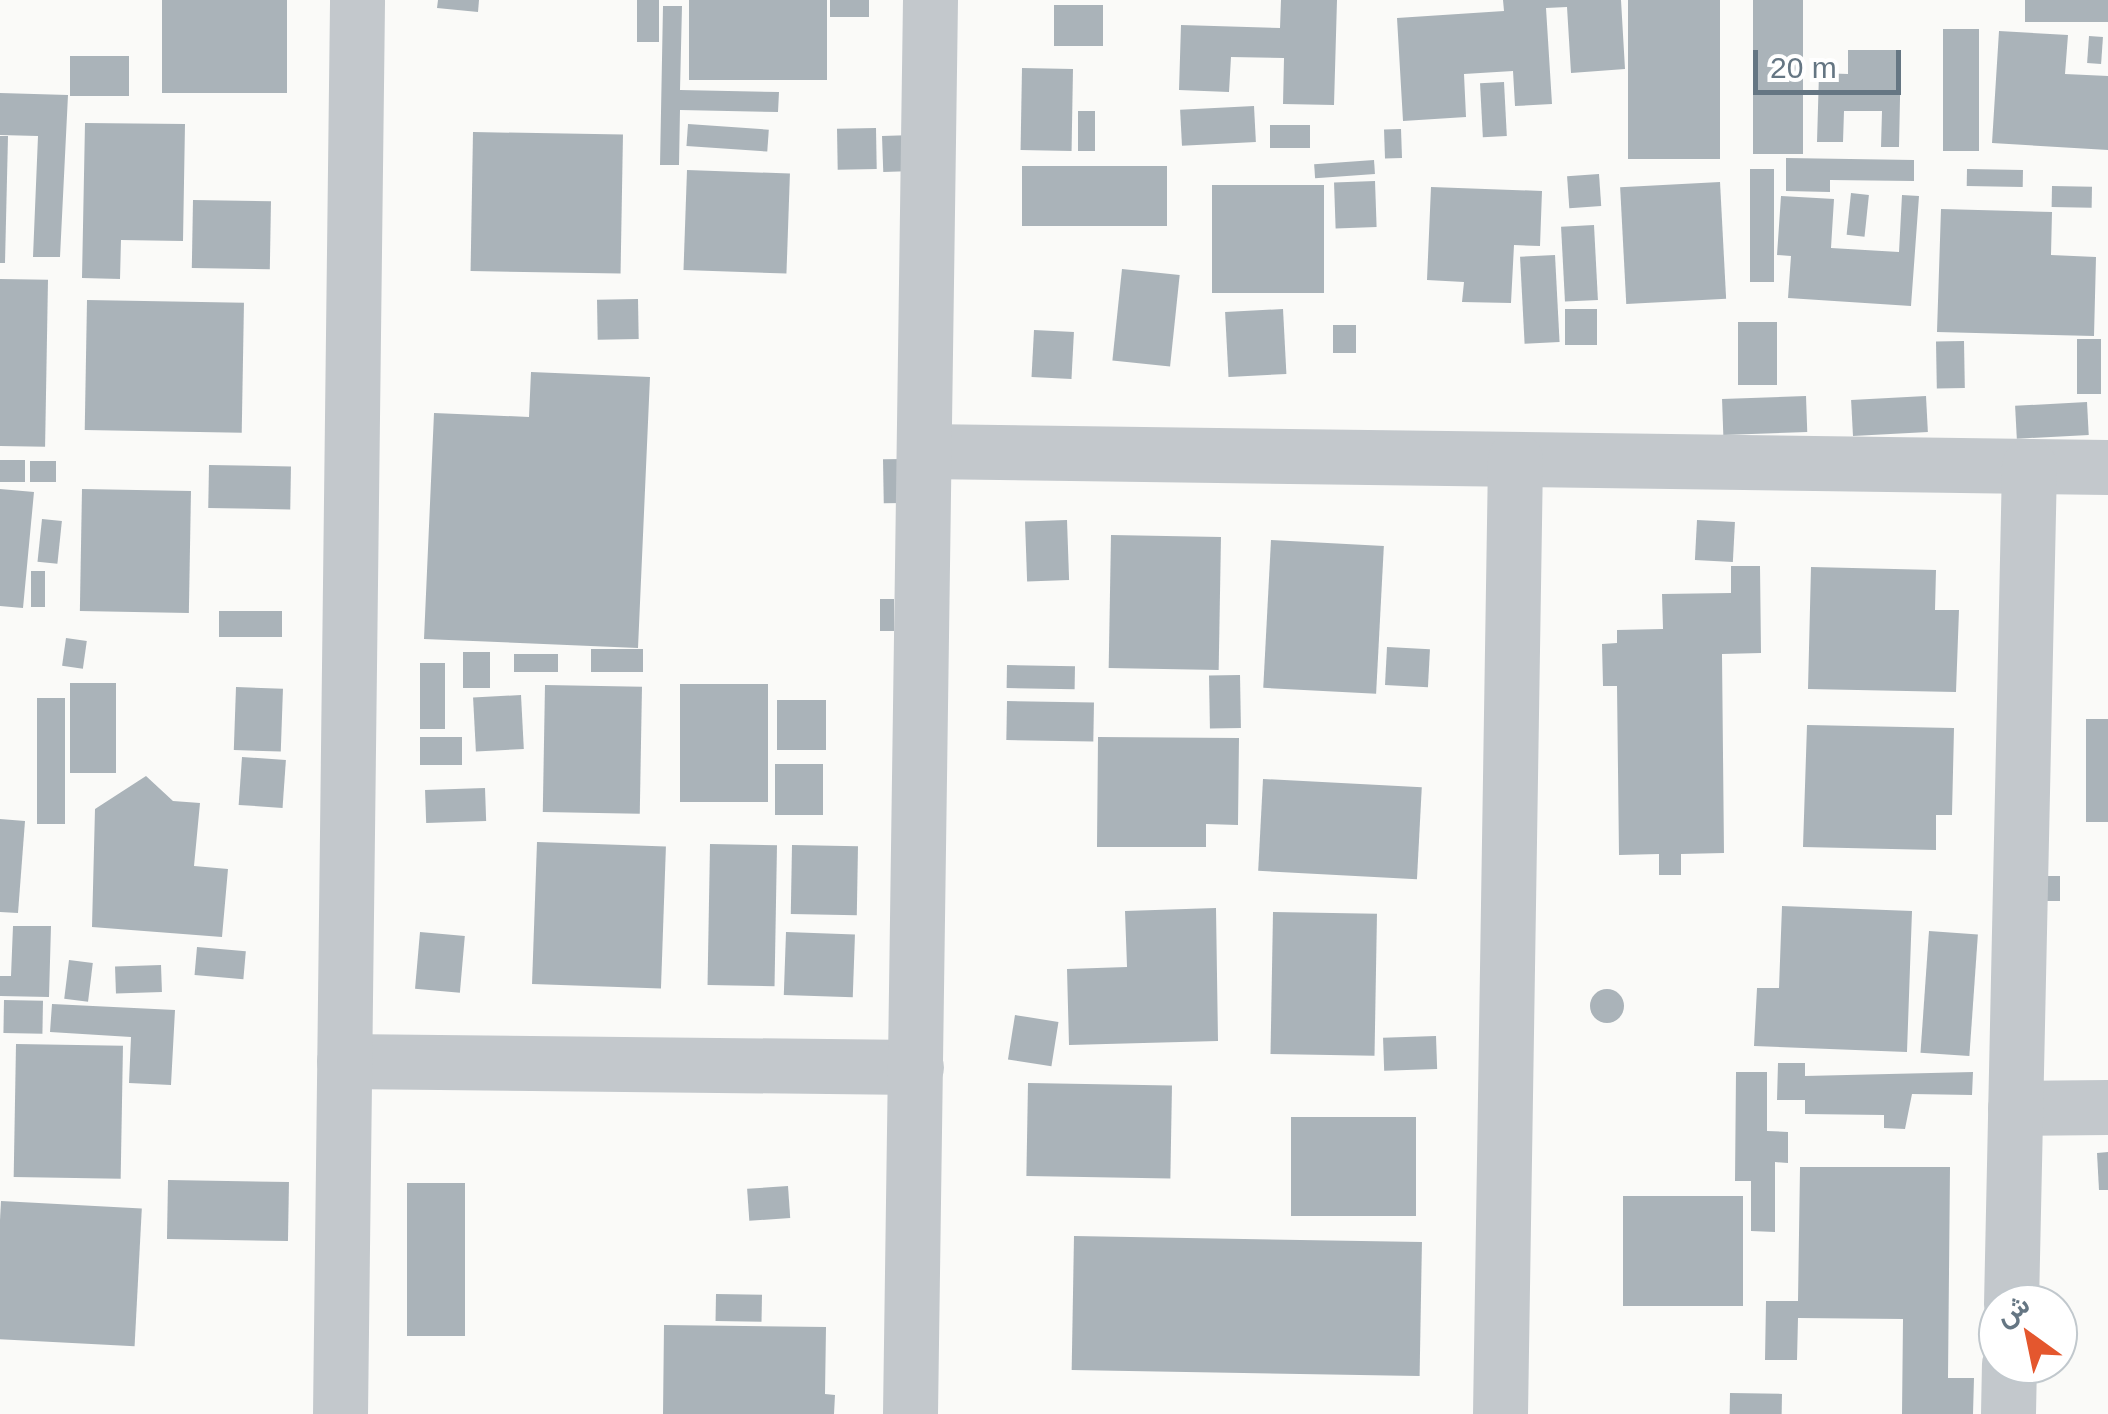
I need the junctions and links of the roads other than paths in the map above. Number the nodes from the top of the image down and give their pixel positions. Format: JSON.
{"nodes":[{"id":1,"x":356,"y":0,"type":"edge"},
{"id":2,"x":930,"y":0,"type":"edge"},
{"id":3,"x":924,"y":451,"type":"junction"},
{"id":4,"x":1515,"y":459,"type":"junction"},
{"id":5,"x":2029,"y":466,"type":"junction"},
{"id":6,"x":2108,"y":468,"type":"edge"},
{"id":7,"x":344,"y":1061,"type":"junction"},
{"id":8,"x":916,"y":1067,"type":"junction"},
{"id":9,"x":2015,"y":1108,"type":"junction"},
{"id":10,"x":2108,"y":1108,"type":"edge"},
{"id":11,"x":2011,"y":1284,"type":"edge"},
{"id":12,"x":2009,"y":1384,"type":"edge"},
{"id":13,"x":340,"y":1414,"type":"edge"},
{"id":14,"x":910,"y":1414,"type":"edge"},
{"id":15,"x":1500,"y":1414,"type":"edge"},
{"id":16,"x":2008,"y":1414,"type":"edge"}],
"edges":[{"from":1,"to":7,"type":"street"},
{"from":2,"to":3,"type":"street"},
{"from":3,"to":4,"type":"street"},
{"from":3,"to":8,"type":"street"},
{"from":4,"to":5,"type":"street"},
{"from":4,"to":15,"type":"street"},
{"from":5,"to":6,"type":"street"},
{"from":5,"to":9,"type":"street"},
{"from":7,"to":8,"type":"street"},
{"from":7,"to":13,"type":"street"},
{"from":8,"to":14,"type":"street"},
{"from":9,"to":10,"type":"street"},
{"from":9,"to":11,"type":"street"},
{"from":12,"to":16,"type":"street"}]}
